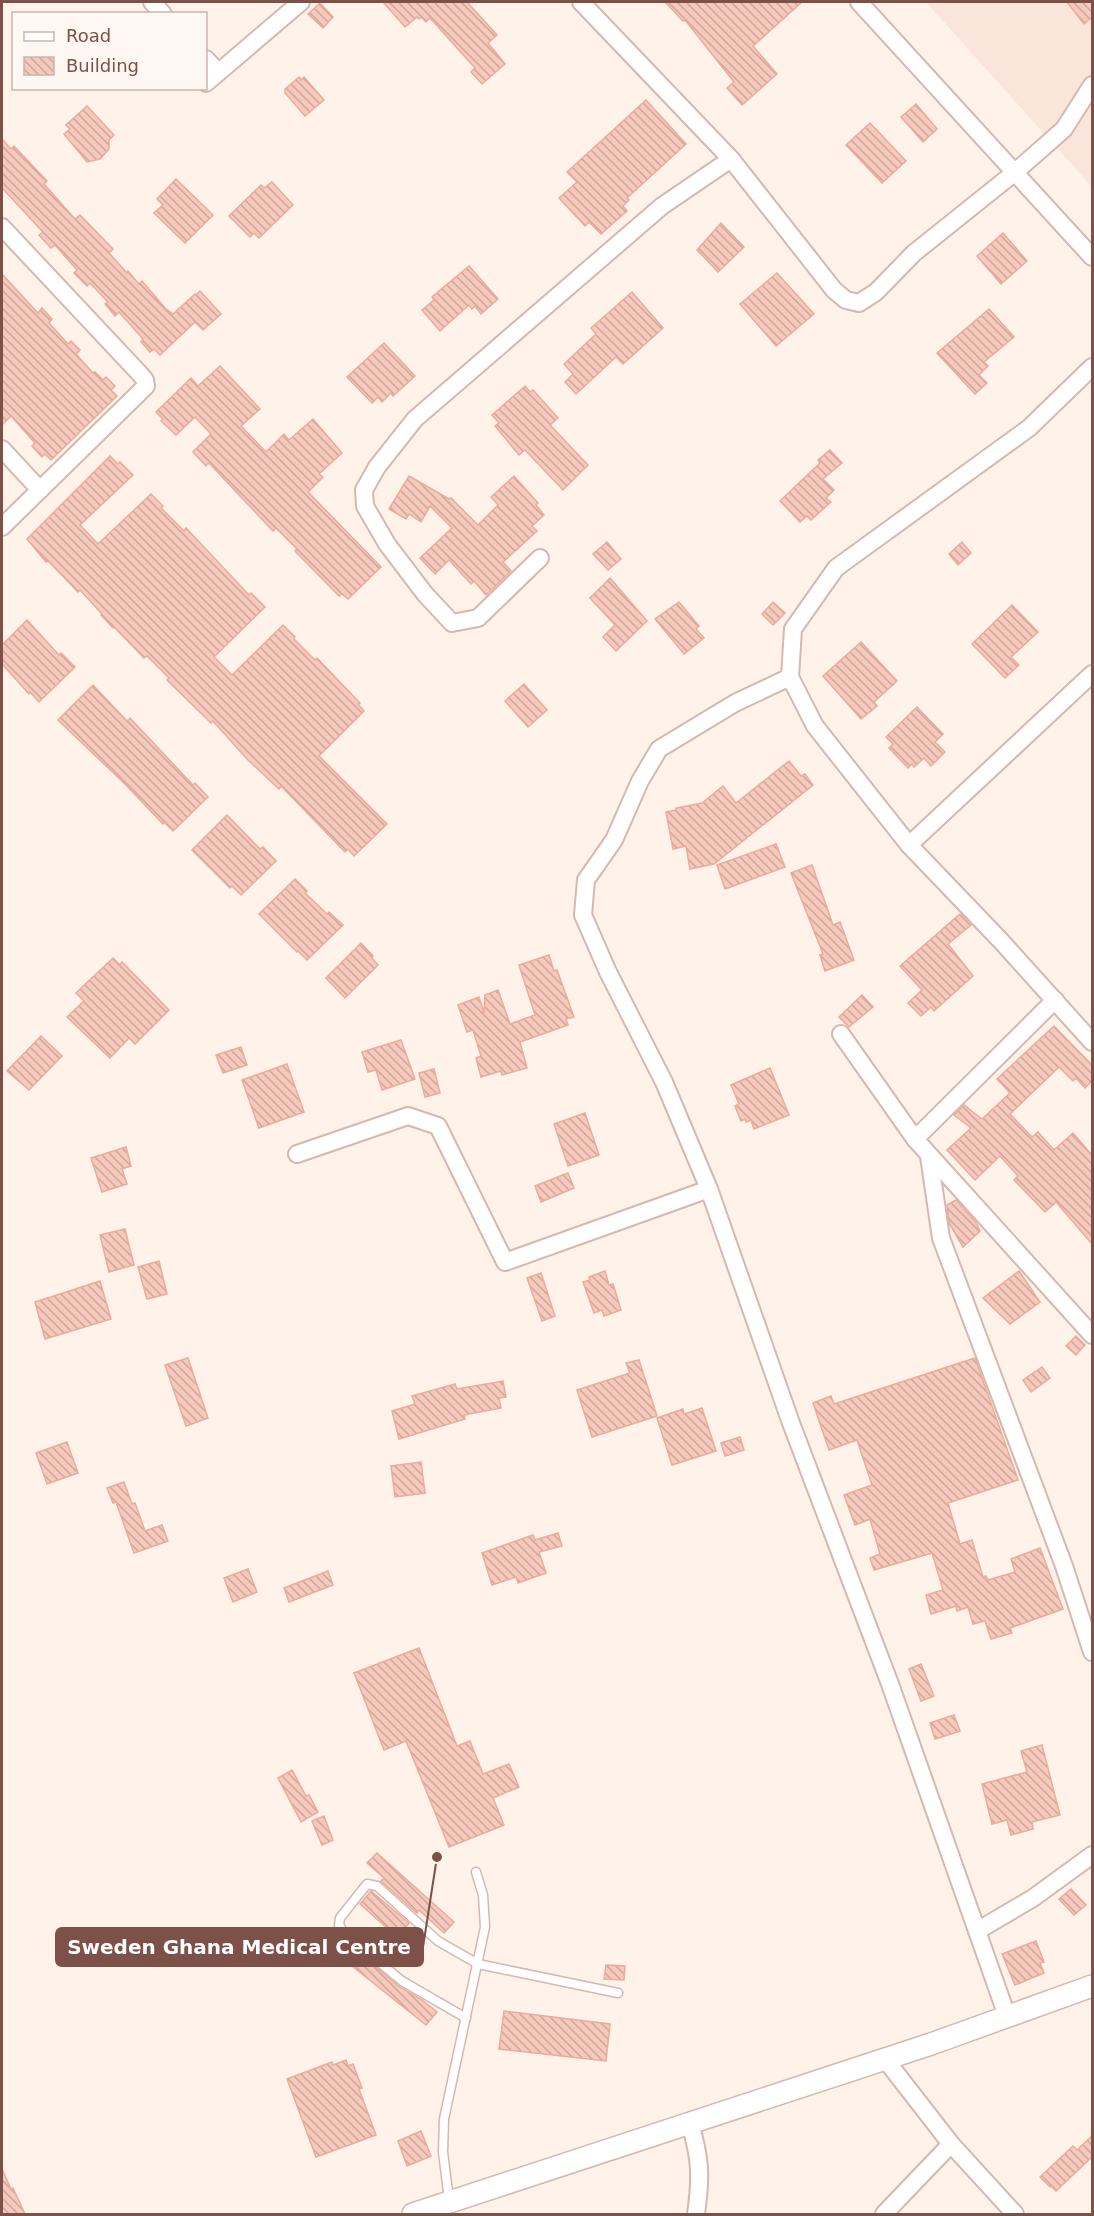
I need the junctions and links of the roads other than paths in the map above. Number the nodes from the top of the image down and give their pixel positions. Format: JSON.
{"nodes":[{"id":1,"x":301,"y":2,"type":"edge"},
{"id":2,"x":581,"y":2,"type":"edge"},
{"id":3,"x":859,"y":2,"type":"edge"},
{"id":4,"x":207,"y":81,"type":"edge"},
{"id":5,"x":1092,"y":85,"type":"edge"},
{"id":6,"x":731,"y":159,"type":"junction"},
{"id":7,"x":1014,"y":173,"type":"junction"},
{"id":8,"x":2,"y":227,"type":"edge"},
{"id":9,"x":1092,"y":257,"type":"edge"},
{"id":10,"x":1092,"y":367,"type":"edge"},
{"id":11,"x":2,"y":449,"type":"edge"},
{"id":12,"x":40,"y":490,"type":"junction"},
{"id":13,"x":2,"y":527,"type":"edge"},
{"id":14,"x":540,"y":558,"type":"dead end"},
{"id":15,"x":1092,"y":674,"type":"edge"},
{"id":16,"x":790,"y":677,"type":"junction"},
{"id":17,"x":909,"y":845,"type":"junction"},
{"id":18,"x":1055,"y":1000,"type":"junction"},
{"id":19,"x":841,"y":1034,"type":"dead end"},
{"id":20,"x":1092,"y":1042,"type":"edge"},
{"id":21,"x":915,"y":1139,"type":"junction"},
{"id":22,"x":297,"y":1154,"type":"dead end"},
{"id":23,"x":930,"y":1156,"type":"junction"},
{"id":24,"x":709,"y":1189,"type":"junction"},
{"id":25,"x":1092,"y":1335,"type":"edge"},
{"id":26,"x":1092,"y":1652,"type":"edge"},
{"id":27,"x":1092,"y":1855,"type":"edge"},
{"id":28,"x":476,"y":1872,"type":"dead end"},
{"id":29,"x":977,"y":1930,"type":"junction"},
{"id":30,"x":478,"y":1964,"type":"junction"},
{"id":31,"x":1092,"y":1986,"type":"edge"},
{"id":32,"x":618,"y":1993,"type":"dead end"},
{"id":33,"x":1007,"y":2016,"type":"junction"},
{"id":34,"x":466,"y":2018,"type":"junction"},
{"id":35,"x":885,"y":2059,"type":"junction"},
{"id":36,"x":690,"y":2124,"type":"junction"},
{"id":37,"x":951,"y":2144,"type":"junction"},
{"id":38,"x":449,"y":2204,"type":"junction"},
{"id":39,"x":413,"y":2214,"type":"edge"},
{"id":40,"x":696,"y":2214,"type":"edge"},
{"id":41,"x":884,"y":2214,"type":"edge"},
{"id":42,"x":1015,"y":2214,"type":"edge"}],
"edges":[{"from":1,"to":4,"type":"street"},
{"from":2,"to":6,"type":"street"},
{"from":3,"to":7,"type":"street"},
{"from":5,"to":7,"type":"street"},
{"from":6,"to":7,"type":"street"},
{"from":6,"to":14,"type":"street"},
{"from":7,"to":9,"type":"street"},
{"from":8,"to":12,"type":"street"},
{"from":10,"to":16,"type":"street"},
{"from":11,"to":12,"type":"street"},
{"from":12,"to":13,"type":"street"},
{"from":15,"to":17,"type":"street"},
{"from":16,"to":17,"type":"street"},
{"from":16,"to":24,"type":"street"},
{"from":17,"to":18,"type":"street"},
{"from":18,"to":20,"type":"street"},
{"from":18,"to":21,"type":"street"},
{"from":19,"to":21,"type":"street"},
{"from":21,"to":23,"type":"street"},
{"from":22,"to":24,"type":"street"},
{"from":23,"to":25,"type":"street"},
{"from":23,"to":26,"type":"street"},
{"from":24,"to":29,"type":"street"},
{"from":27,"to":29,"type":"street"},
{"from":28,"to":30,"type":"lane"},
{"from":29,"to":33,"type":"street"},
{"from":30,"to":32,"type":"lane"},
{"from":30,"to":34,"type":"lane"},
{"from":30,"to":34,"type":"lane"},
{"from":31,"to":33,"type":"street"},
{"from":33,"to":35,"type":"street"},
{"from":34,"to":38,"type":"lane"},
{"from":35,"to":36,"type":"street"},
{"from":35,"to":37,"type":"street"},
{"from":36,"to":38,"type":"street"},
{"from":36,"to":40,"type":"street"},
{"from":37,"to":41,"type":"street"},
{"from":37,"to":42,"type":"street"},
{"from":38,"to":39,"type":"street"}]}
